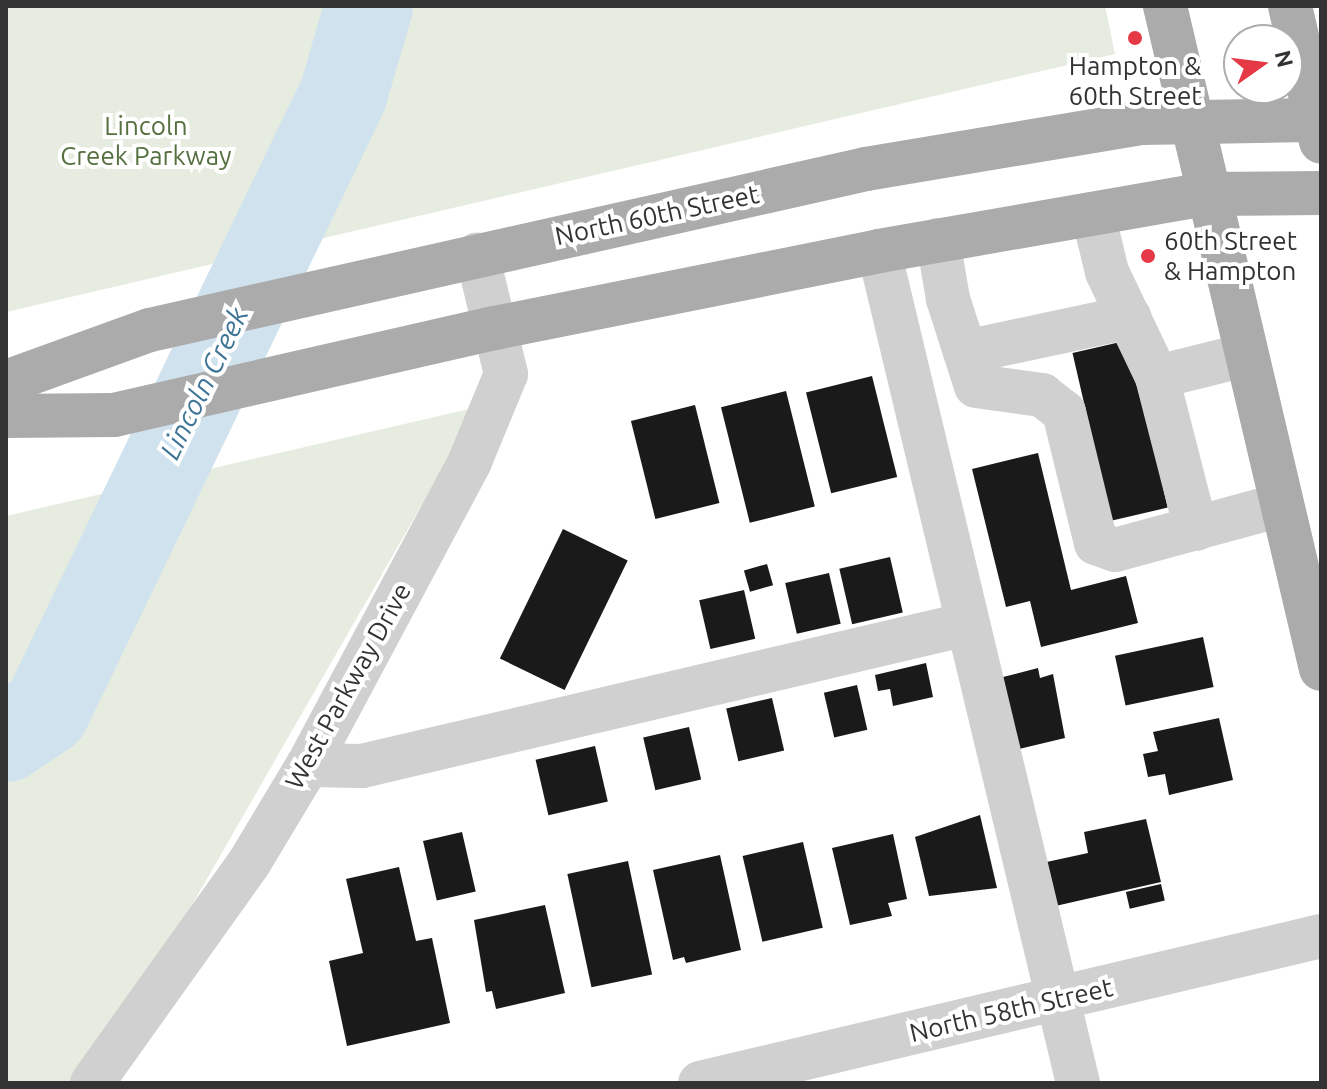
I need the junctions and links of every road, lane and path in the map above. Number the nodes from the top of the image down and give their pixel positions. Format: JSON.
{"nodes":[{"id":1,"x":1165,"y":6,"type":"edge"},
{"id":2,"x":1290,"y":6,"type":"edge"},
{"id":3,"x":1190,"y":122,"type":"junction"},
{"id":4,"x":1319,"y":127,"type":"edge"},
{"id":5,"x":1321,"y":193,"type":"edge"},
{"id":6,"x":1205,"y":194,"type":"junction"},
{"id":7,"x":1093,"y":214,"type":"junction"},
{"id":8,"x":938,"y":240,"type":"junction"},
{"id":9,"x":879,"y":251,"type":"junction"},
{"id":10,"x":477,"y":254,"type":"junction"},
{"id":11,"x":1129,"y":317,"type":"junction"},
{"id":12,"x":495,"y":328,"type":"junction"},
{"id":13,"x":965,"y":352,"type":"junction"},
{"id":14,"x":1245,"y":355,"type":"junction"},
{"id":15,"x":1157,"y":377,"type":"junction"},
{"id":16,"x":6,"y":382,"type":"edge"},
{"id":17,"x":6,"y":416,"type":"edge"},
{"id":18,"x":1281,"y":505,"type":"junction"},
{"id":19,"x":1196,"y":529,"type":"junction"},
{"id":20,"x":967,"y":624,"type":"junction"},
{"id":21,"x":1321,"y":669,"type":"edge"},
{"id":22,"x":308,"y":765,"type":"junction"},
{"id":23,"x":1321,"y":936,"type":"edge"},
{"id":24,"x":1058,"y":998,"type":"junction"},
{"id":25,"x":92,"y":1083,"type":"edge"},
{"id":26,"x":700,"y":1083,"type":"edge"},
{"id":27,"x":1078,"y":1083,"type":"edge"}],
"edges":[{"from":1,"to":3,"type":"main road"},
{"from":2,"to":4,"type":"main road"},
{"from":3,"to":4,"type":"main road","name":"North 60th Street"},
{"from":3,"to":6,"type":"main road"},
{"from":3,"to":10,"type":"main road","name":"North 60th Street"},
{"from":5,"to":6,"type":"main road"},
{"from":6,"to":7,"type":"main road"},
{"from":6,"to":14,"type":"main road"},
{"from":7,"to":8,"type":"main road"},
{"from":7,"to":11,"type":"street"},
{"from":8,"to":9,"type":"main road"},
{"from":8,"to":13,"type":"street"},
{"from":9,"to":12,"type":"main road"},
{"from":9,"to":20,"type":"street"},
{"from":10,"to":12,"type":"street","name":"West Parkway Drive"},
{"from":10,"to":16,"type":"main road","name":"North 60th Street"},
{"from":11,"to":13,"type":"street"},
{"from":11,"to":15,"type":"street"},
{"from":12,"to":17,"type":"main road"},
{"from":12,"to":22,"type":"street","name":"West Parkway Drive"},
{"from":13,"to":19,"type":"street"},
{"from":14,"to":15,"type":"street"},
{"from":14,"to":18,"type":"main road"},
{"from":15,"to":19,"type":"street"},
{"from":18,"to":19,"type":"street"},
{"from":18,"to":21,"type":"main road"},
{"from":20,"to":22,"type":"street"},
{"from":20,"to":24,"type":"street"},
{"from":22,"to":25,"type":"street","name":"West Parkway Drive"},
{"from":23,"to":24,"type":"street","name":"North 58th Street"},
{"from":24,"to":26,"type":"street","name":"North 58th Street"},
{"from":24,"to":27,"type":"street"}]}
